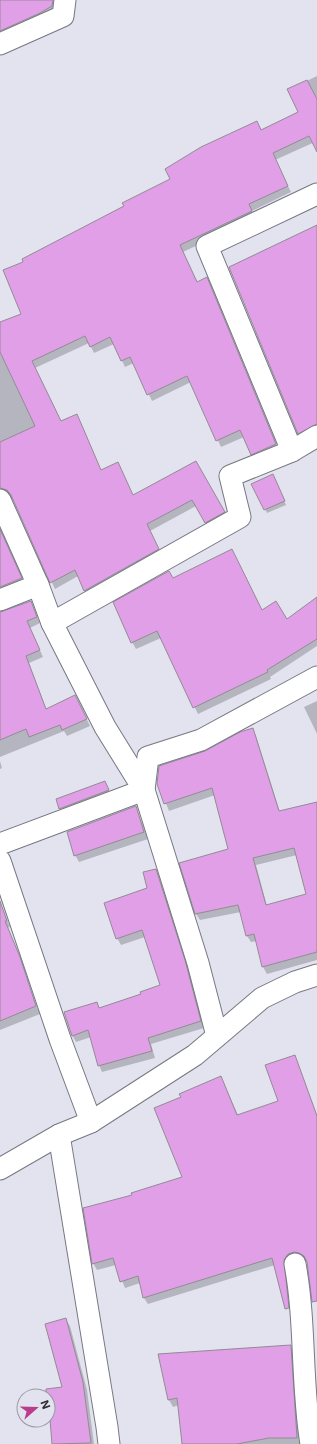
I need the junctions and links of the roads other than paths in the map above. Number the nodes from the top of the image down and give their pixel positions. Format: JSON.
{"nodes":[{"id":1,"x":65,"y":0,"type":"edge"},
{"id":2,"x":0,"y":44,"type":"edge"},
{"id":3,"x":317,"y":194,"type":"edge"},
{"id":4,"x":317,"y":436,"type":"edge"},
{"id":5,"x":292,"y":451,"type":"junction"},
{"id":6,"x":0,"y":500,"type":"edge"},
{"id":7,"x":38,"y":585,"type":"junction"},
{"id":8,"x":0,"y":600,"type":"edge"},
{"id":9,"x":52,"y":624,"type":"junction"},
{"id":10,"x":317,"y":677,"type":"edge"},
{"id":11,"x":144,"y":790,"type":"junction"},
{"id":12,"x":0,"y":844,"type":"edge"},
{"id":13,"x":0,"y":861,"type":"edge"},
{"id":14,"x":317,"y":974,"type":"edge"},
{"id":15,"x":218,"y":1036,"type":"junction"},
{"id":16,"x":91,"y":1122,"type":"junction"},
{"id":17,"x":59,"y":1135,"type":"junction"},
{"id":18,"x":0,"y":1169,"type":"edge"},
{"id":19,"x":295,"y":1264,"type":"dead end"},
{"id":20,"x":312,"y":1432,"type":"edge"},
{"id":21,"x":109,"y":1444,"type":"edge"}],
"edges":[{"from":1,"to":2,"type":"street"},
{"from":3,"to":5,"type":"street"},
{"from":4,"to":5,"type":"street"},
{"from":5,"to":9,"type":"street"},
{"from":6,"to":7,"type":"street"},
{"from":7,"to":8,"type":"street"},
{"from":7,"to":9,"type":"street"},
{"from":9,"to":11,"type":"street"},
{"from":10,"to":11,"type":"street"},
{"from":11,"to":12,"type":"street"},
{"from":11,"to":15,"type":"street"},
{"from":13,"to":16,"type":"street"},
{"from":14,"to":15,"type":"street"},
{"from":15,"to":16,"type":"street"},
{"from":16,"to":17,"type":"street"},
{"from":17,"to":18,"type":"street"},
{"from":17,"to":21,"type":"street"},
{"from":19,"to":20,"type":"street"}]}
